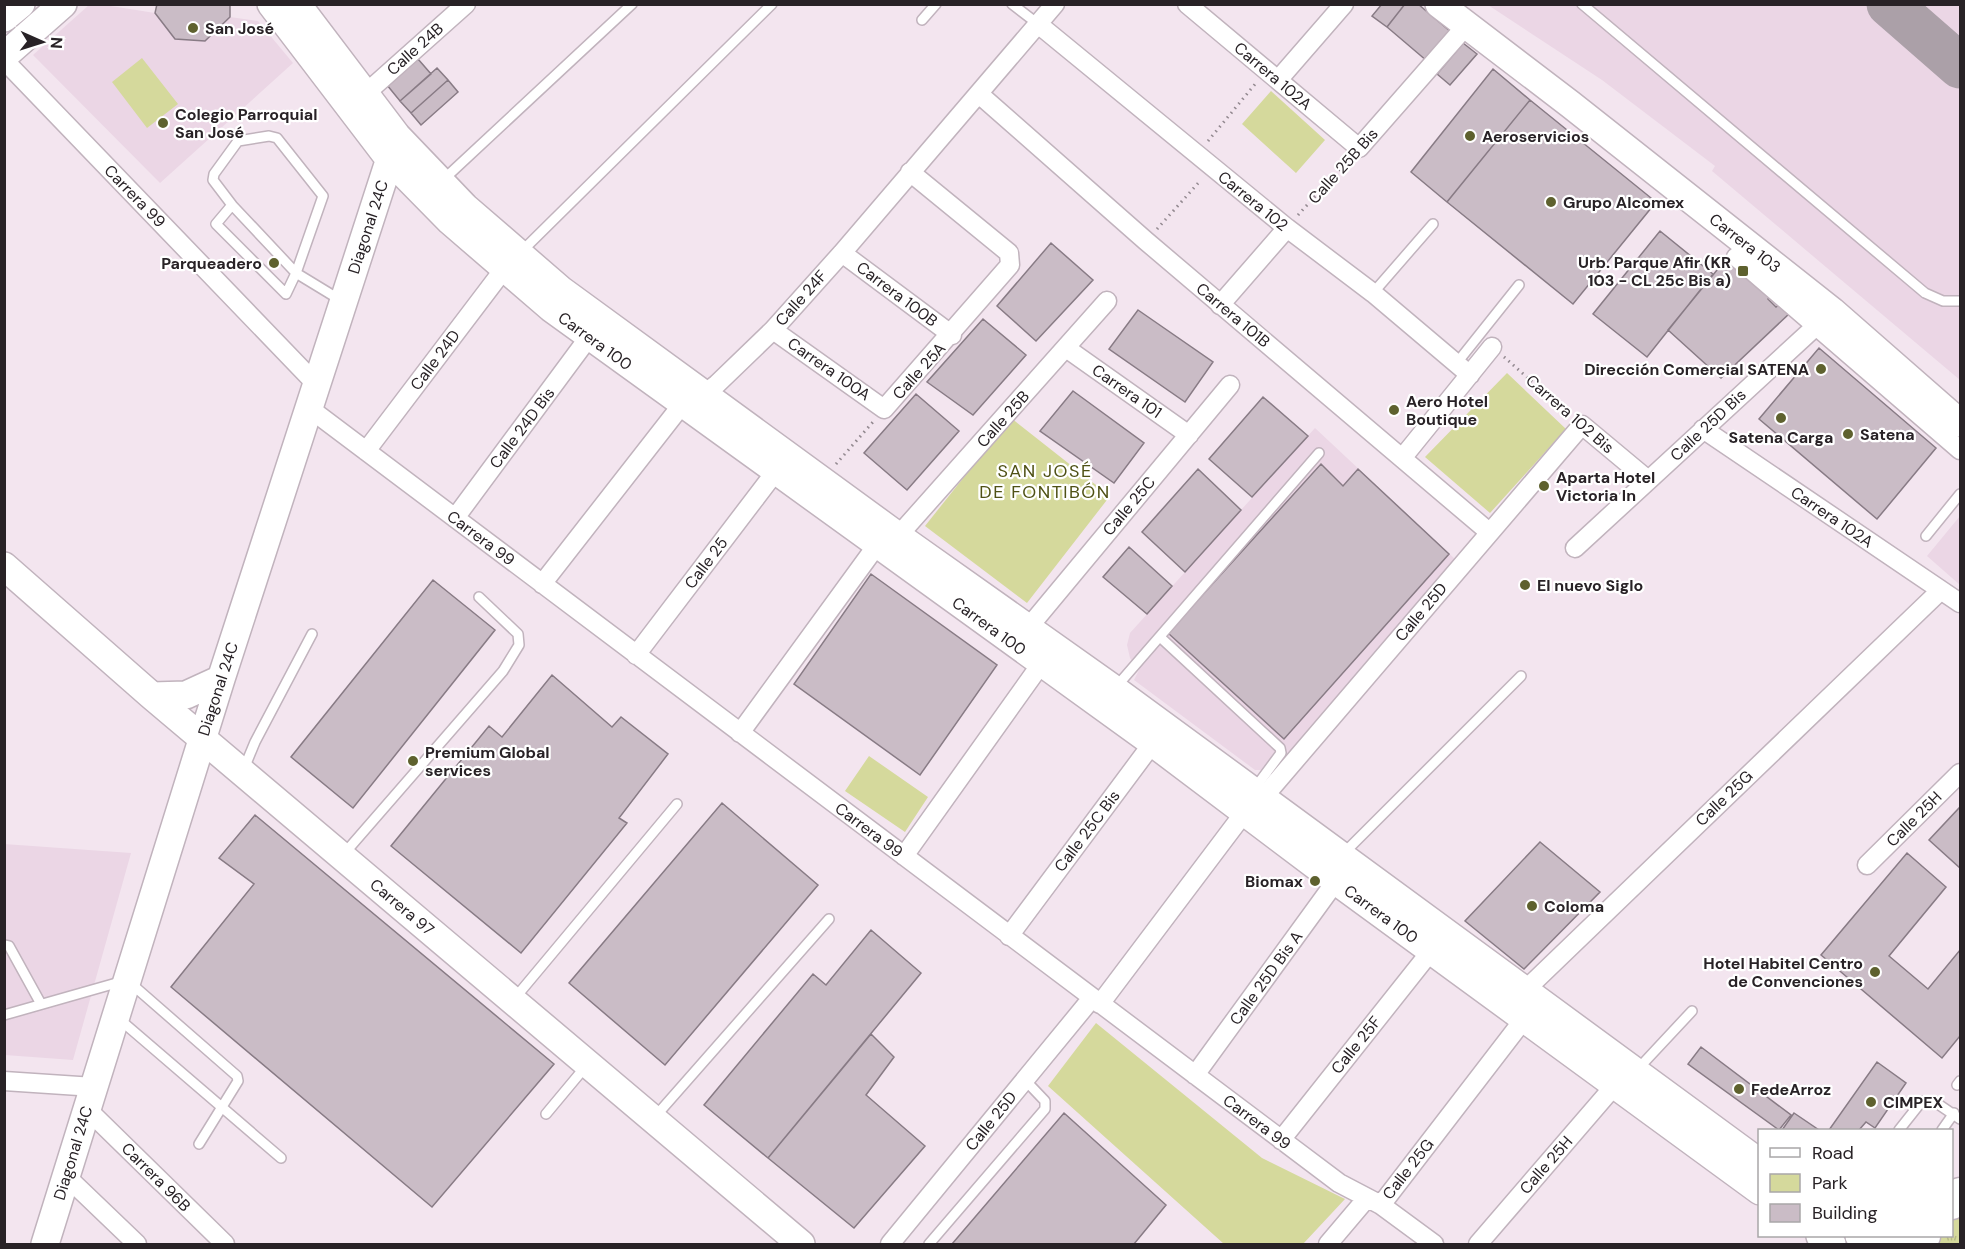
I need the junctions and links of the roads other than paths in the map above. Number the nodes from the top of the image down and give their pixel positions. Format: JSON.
{"nodes":[{"id":1,"x":21,"y":4,"type":"edge"},
{"id":2,"x":63,"y":4,"type":"edge"},
{"id":3,"x":272,"y":4,"type":"edge"},
{"id":4,"x":466,"y":4,"type":"edge"},
{"id":5,"x":632,"y":4,"type":"edge"},
{"id":6,"x":772,"y":4,"type":"edge"},
{"id":7,"x":936,"y":4,"type":"edge"},
{"id":8,"x":1012,"y":4,"type":"edge"},
{"id":9,"x":1055,"y":4,"type":"edge"},
{"id":10,"x":1187,"y":4,"type":"edge"},
{"id":11,"x":1344,"y":4,"type":"edge"},
{"id":12,"x":1439,"y":4,"type":"edge"},
{"id":13,"x":1582,"y":4,"type":"edge"},
{"id":14,"x":299,"y":5,"type":"edge"},
{"id":15,"x":1208,"y":11,"type":"edge"},
{"id":16,"x":4,"y":18,"type":"edge"},
{"id":17,"x":922,"y":20,"type":"dead end"},
{"id":18,"x":1038,"y":24,"type":"junction"},
{"id":19,"x":1465,"y":27,"type":"junction"},
{"id":20,"x":4,"y":58,"type":"edge"},
{"id":21,"x":1272,"y":76,"type":"junction"},
{"id":22,"x":365,"y":94,"type":"junction"},
{"id":23,"x":979,"y":94,"type":"junction"},
{"id":24,"x":393,"y":148,"type":"junction"},
{"id":25,"x":1359,"y":148,"type":"joint"},
{"id":26,"x":910,"y":172,"type":"junction"},
{"id":27,"x":442,"y":182,"type":"junction"},
{"id":28,"x":232,"y":205,"type":"junction"},
{"id":29,"x":1433,"y":224,"type":"dead end"},
{"id":30,"x":1287,"y":228,"type":"junction"},
{"id":31,"x":842,"y":253,"type":"junction"},
{"id":32,"x":1736,"y":257,"type":"dead end"},
{"id":33,"x":511,"y":262,"type":"junction"},
{"id":34,"x":297,"y":273,"type":"junction"},
{"id":35,"x":1519,"y":285,"type":"dead end"},
{"id":36,"x":1373,"y":293,"type":"junction"},
{"id":37,"x":1107,"y":301,"type":"dead end"},
{"id":38,"x":1960,"y":301,"type":"edge"},
{"id":39,"x":343,"y":302,"type":"junction"},
{"id":40,"x":1220,"y":305,"type":"junction"},
{"id":41,"x":1815,"y":327,"type":"junction"},
{"id":42,"x":773,"y":330,"type":"junction"},
{"id":43,"x":952,"y":335,"type":"junction"},
{"id":44,"x":589,"y":337,"type":"junction"},
{"id":45,"x":1492,"y":347,"type":"road end"},
{"id":46,"x":1066,"y":348,"type":"junction"},
{"id":47,"x":1463,"y":369,"type":"junction"},
{"id":48,"x":1230,"y":385,"type":"dead end"},
{"id":49,"x":312,"y":396,"type":"junction"},
{"id":50,"x":696,"y":401,"type":"junction"},
{"id":51,"x":884,"y":409,"type":"joint"},
{"id":52,"x":1960,"y":423,"type":"edge"},
{"id":53,"x":1582,"y":425,"type":"joint"},
{"id":54,"x":1703,"y":429,"type":"junction"},
{"id":55,"x":1188,"y":435,"type":"junction"},
{"id":56,"x":1960,"y":450,"type":"edge"},
{"id":57,"x":366,"y":451,"type":"junction"},
{"id":58,"x":1319,"y":453,"type":"dead end"},
{"id":59,"x":1403,"y":457,"type":"junction"},
{"id":60,"x":776,"y":471,"type":"junction"},
{"id":61,"x":1648,"y":480,"type":"junction"},
{"id":62,"x":1960,"y":494,"type":"edge"},
{"id":63,"x":455,"y":519,"type":"junction"},
{"id":64,"x":1489,"y":532,"type":"junction"},
{"id":65,"x":1926,"y":536,"type":"dead end"},
{"id":66,"x":887,"y":540,"type":"junction"},
{"id":67,"x":1575,"y":548,"type":"dead end"},
{"id":68,"x":4,"y":566,"type":"edge"},
{"id":69,"x":542,"y":584,"type":"junction"},
{"id":70,"x":1941,"y":591,"type":"junction"},
{"id":71,"x":478,"y":597,"type":"dead end"},
{"id":72,"x":1960,"y":603,"type":"edge"},
{"id":73,"x":1028,"y":628,"type":"junction"},
{"id":74,"x":312,"y":634,"type":"dead end"},
{"id":75,"x":1160,"y":637,"type":"junction"},
{"id":76,"x":636,"y":655,"type":"junction"},
{"id":77,"x":1041,"y":664,"type":"junction"},
{"id":78,"x":1521,"y":676,"type":"dead end"},
{"id":79,"x":221,"y":679,"type":"junction"},
{"id":80,"x":1114,"y":689,"type":"junction"},
{"id":81,"x":154,"y":702,"type":"junction"},
{"id":82,"x":740,"y":733,"type":"junction"},
{"id":83,"x":1159,"y":735,"type":"junction"},
{"id":84,"x":202,"y":738,"type":"junction"},
{"id":85,"x":243,"y":772,"type":"junction"},
{"id":86,"x":1960,"y":773,"type":"edge"},
{"id":87,"x":1252,"y":802,"type":"junction"},
{"id":88,"x":677,"y":804,"type":"dead end"},
{"id":89,"x":342,"y":856,"type":"junction"},
{"id":90,"x":904,"y":856,"type":"junction"},
{"id":91,"x":1867,"y":865,"type":"dead end"},
{"id":92,"x":1338,"y":869,"type":"junction"},
{"id":93,"x":829,"y":919,"type":"dead end"},
{"id":94,"x":1010,"y":936,"type":"junction"},
{"id":95,"x":4,"y":945,"type":"edge"},
{"id":96,"x":1431,"y":951,"type":"junction"},
{"id":97,"x":127,"y":980,"type":"junction"},
{"id":98,"x":513,"y":1001,"type":"junction"},
{"id":99,"x":1096,"y":1001,"type":"junction"},
{"id":100,"x":41,"y":1004,"type":"junction"},
{"id":101,"x":1518,"y":1006,"type":"junction"},
{"id":102,"x":1692,"y":1011,"type":"dead end"},
{"id":103,"x":4,"y":1015,"type":"edge"},
{"id":104,"x":116,"y":1016,"type":"junction"},
{"id":105,"x":588,"y":1064,"type":"junction"},
{"id":106,"x":1195,"y":1075,"type":"junction"},
{"id":107,"x":1625,"y":1079,"type":"junction"},
{"id":108,"x":1025,"y":1080,"type":"junction"},
{"id":109,"x":4,"y":1081,"type":"edge"},
{"id":110,"x":90,"y":1098,"type":"junction"},
{"id":111,"x":222,"y":1108,"type":"junction"},
{"id":112,"x":546,"y":1114,"type":"dead end"},
{"id":113,"x":1957,"y":1116,"type":"edge"},
{"id":114,"x":653,"y":1119,"type":"junction"},
{"id":115,"x":1901,"y":1129,"type":"edge"},
{"id":116,"x":1944,"y":1129,"type":"edge"},
{"id":117,"x":1281,"y":1140,"type":"junction"},
{"id":118,"x":199,"y":1144,"type":"dead end"},
{"id":119,"x":281,"y":1158,"type":"dead end"},
{"id":120,"x":1758,"y":1162,"type":"edge"},
{"id":121,"x":66,"y":1176,"type":"junction"},
{"id":122,"x":1758,"y":1189,"type":"edge"},
{"id":123,"x":1374,"y":1201,"type":"junction"},
{"id":124,"x":1864,"y":1237,"type":"edge"},
{"id":125,"x":1909,"y":1237,"type":"edge"},
{"id":126,"x":45,"y":1245,"type":"edge"},
{"id":127,"x":137,"y":1245,"type":"edge"},
{"id":128,"x":225,"y":1245,"type":"edge"},
{"id":129,"x":801,"y":1245,"type":"edge"},
{"id":130,"x":890,"y":1245,"type":"edge"},
{"id":131,"x":929,"y":1245,"type":"edge"},
{"id":132,"x":1328,"y":1245,"type":"edge"},
{"id":133,"x":1434,"y":1245,"type":"edge"},
{"id":134,"x":1478,"y":1245,"type":"edge"}],
"edges":[{"from":1,"to":16,"type":"main road"},
{"from":2,"to":20,"type":"main road"},
{"from":3,"to":24,"type":"main road","name":"Carrera 100"},
{"from":4,"to":22,"type":"street","name":"Calle 24B"},
{"from":5,"to":27,"type":"lane"},
{"from":6,"to":33,"type":"lane"},
{"from":7,"to":17,"type":"lane"},
{"from":8,"to":18,"type":"lane"},
{"from":9,"to":18,"type":"street","name":"Calle 24F"},
{"from":10,"to":15,"type":"street","name":"Carrera 102A"},
{"from":11,"to":21,"type":"street"},
{"from":12,"to":19,"type":"main road","name":"Carrera 103"},
{"from":13,"to":38,"type":"lane"},
{"from":14,"to":22,"type":"main road","name":"Carrera 100"},
{"from":15,"to":21,"type":"street","name":"Carrera 102A"},
{"from":18,"to":23,"type":"street","name":"Calle 24F"},
{"from":18,"to":30,"type":"street","name":"Carrera 102"},
{"from":19,"to":25,"type":"street","name":"Calle 25B Bis"},
{"from":19,"to":52,"type":"main road","name":"Carrera 103"},
{"from":20,"to":49,"type":"street","name":"Carrera 99"},
{"from":21,"to":25,"type":"street","name":"Carrera 102A"},
{"from":22,"to":24,"type":"main road","name":"Carrera 100"},
{"from":23,"to":26,"type":"street","name":"Calle 24F"},
{"from":23,"to":40,"type":"street","name":"Carrera 101B"},
{"from":24,"to":27,"type":"main road","name":"Carrera 100"},
{"from":24,"to":33,"type":"main road","name":"Carrera 100"},
{"from":24,"to":39,"type":"main road","name":"Diagonal 24C"},
{"from":26,"to":31,"type":"street","name":"Calle 24F"},
{"from":26,"to":43,"type":"street","name":"Calle 25A"},
{"from":27,"to":33,"type":"main road","name":"Carrera 100"},
{"from":28,"to":34,"type":"lane"},
{"from":28,"to":34,"type":"lane"},
{"from":28,"to":34,"type":"lane"},
{"from":29,"to":36,"type":"lane"},
{"from":30,"to":36,"type":"street","name":"Carrera 102"},
{"from":30,"to":40,"type":"street"},
{"from":31,"to":42,"type":"street","name":"Calle 24F"},
{"from":31,"to":43,"type":"street","name":"Carrera 100B"},
{"from":32,"to":41,"type":"street"},
{"from":33,"to":44,"type":"main road","name":"Carrera 100"},
{"from":33,"to":50,"type":"main road","name":"Carrera 100"},
{"from":33,"to":57,"type":"street","name":"Calle 24D"},
{"from":34,"to":39,"type":"lane"},
{"from":35,"to":47,"type":"lane"},
{"from":36,"to":47,"type":"street","name":"Carrera 102"},
{"from":37,"to":46,"type":"street","name":"Calle 25B"},
{"from":39,"to":49,"type":"main road","name":"Diagonal 24C"},
{"from":40,"to":59,"type":"street","name":"Carrera 101B"},
{"from":41,"to":54,"type":"street","name":"Calle 25D Bis"},
{"from":41,"to":56,"type":"street"},
{"from":42,"to":50,"type":"street","name":"Calle 24F"},
{"from":42,"to":51,"type":"street","name":"Carrera 100A"},
{"from":43,"to":51,"type":"street","name":"Calle 25A"},
{"from":44,"to":50,"type":"main road","name":"Carrera 100"},
{"from":44,"to":63,"type":"street","name":"Calle 24D Bis"},
{"from":45,"to":47,"type":"street"},
{"from":46,"to":55,"type":"street","name":"Carrera 101"},
{"from":46,"to":66,"type":"street","name":"Calle 25B"},
{"from":47,"to":59,"type":"street"},
{"from":48,"to":55,"type":"street","name":"Calle 25C"},
{"from":49,"to":57,"type":"street","name":"Carrera 99"},
{"from":49,"to":79,"type":"main road","name":"Diagonal 24C"},
{"from":50,"to":60,"type":"main road","name":"Carrera 100"},
{"from":50,"to":66,"type":"main road","name":"Carrera 100"},
{"from":50,"to":69,"type":"street","name":"Calle 24F"},
{"from":53,"to":61,"type":"street","name":"Carrera 102 Bis"},
{"from":53,"to":64,"type":"street","name":"Calle 25D"},
{"from":54,"to":61,"type":"street","name":"Calle 25D Bis"},
{"from":54,"to":70,"type":"street","name":"Carrera 102A"},
{"from":55,"to":73,"type":"street","name":"Calle 25C"},
{"from":57,"to":63,"type":"street","name":"Carrera 99"},
{"from":58,"to":75,"type":"lane"},
{"from":59,"to":64,"type":"street","name":"Carrera 101B"},
{"from":60,"to":66,"type":"main road","name":"Carrera 100"},
{"from":60,"to":76,"type":"street","name":"Calle 25"},
{"from":61,"to":67,"type":"street","name":"Calle 25D Bis"},
{"from":62,"to":65,"type":"lane"},
{"from":63,"to":69,"type":"street","name":"Carrera 99"},
{"from":64,"to":87,"type":"street","name":"Calle 25D"},
{"from":66,"to":73,"type":"main road","name":"Carrera 100"},
{"from":66,"to":77,"type":"main road","name":"Carrera 100"},
{"from":66,"to":82,"type":"street","name":"Calle 25B"},
{"from":68,"to":81,"type":"main road","name":"Carrera 97"},
{"from":69,"to":76,"type":"street","name":"Carrera 99"},
{"from":70,"to":72,"type":"street","name":"Carrera 102A"},
{"from":70,"to":101,"type":"street","name":"Calle 25G"},
{"from":71,"to":89,"type":"lane"},
{"from":73,"to":80,"type":"main road","name":"Carrera 100"},
{"from":74,"to":85,"type":"lane"},
{"from":75,"to":80,"type":"lane"},
{"from":75,"to":87,"type":"lane"},
{"from":76,"to":82,"type":"street","name":"Carrera 99"},
{"from":77,"to":83,"type":"main road","name":"Carrera 100"},
{"from":77,"to":90,"type":"street"},
{"from":78,"to":92,"type":"lane"},
{"from":79,"to":81,"type":"main road"},
{"from":79,"to":84,"type":"main road","name":"Diagonal 24C"},
{"from":80,"to":83,"type":"main road","name":"Carrera 100"},
{"from":81,"to":84,"type":"main road","name":"Carrera 97"},
{"from":82,"to":90,"type":"street","name":"Carrera 99"},
{"from":83,"to":87,"type":"main road","name":"Carrera 100"},
{"from":83,"to":94,"type":"street","name":"Calle 25C Bis"},
{"from":84,"to":85,"type":"main road","name":"Carrera 97"},
{"from":84,"to":97,"type":"main road","name":"Diagonal 24C"},
{"from":85,"to":89,"type":"main road","name":"Carrera 97"},
{"from":86,"to":91,"type":"street","name":"Calle 25H"},
{"from":87,"to":92,"type":"main road","name":"Carrera 100"},
{"from":87,"to":99,"type":"street","name":"Calle 25D"},
{"from":88,"to":98,"type":"lane"},
{"from":89,"to":98,"type":"main road","name":"Carrera 97"},
{"from":90,"to":94,"type":"street","name":"Carrera 99"},
{"from":92,"to":96,"type":"main road","name":"Carrera 100"},
{"from":92,"to":101,"type":"main road","name":"Carrera 100"},
{"from":92,"to":106,"type":"street","name":"Calle 25D Bis A"},
{"from":93,"to":114,"type":"lane"},
{"from":94,"to":99,"type":"street","name":"Carrera 99"},
{"from":95,"to":100,"type":"lane"},
{"from":96,"to":101,"type":"main road","name":"Carrera 100"},
{"from":96,"to":117,"type":"street","name":"Calle 25F"},
{"from":97,"to":100,"type":"lane"},
{"from":97,"to":104,"type":"main road","name":"Diagonal 24C"},
{"from":97,"to":111,"type":"lane"},
{"from":98,"to":105,"type":"main road","name":"Carrera 97"},
{"from":99,"to":106,"type":"street","name":"Carrera 99"},
{"from":99,"to":108,"type":"street","name":"Calle 25D"},
{"from":100,"to":103,"type":"lane"},
{"from":101,"to":107,"type":"main road","name":"Carrera 100"},
{"from":101,"to":123,"type":"street","name":"Calle 25G"},
{"from":102,"to":107,"type":"lane"},
{"from":104,"to":110,"type":"main road","name":"Diagonal 24C"},
{"from":104,"to":111,"type":"lane"},
{"from":105,"to":112,"type":"lane"},
{"from":105,"to":114,"type":"main road","name":"Carrera 97"},
{"from":106,"to":117,"type":"street","name":"Carrera 99"},
{"from":107,"to":120,"type":"main road","name":"Carrera 100"},
{"from":107,"to":122,"type":"main road","name":"Carrera 100"},
{"from":107,"to":134,"type":"street","name":"Calle 25H"},
{"from":108,"to":130,"type":"street","name":"Calle 25D"},
{"from":108,"to":131,"type":"lane"},
{"from":109,"to":110,"type":"street"},
{"from":110,"to":121,"type":"main road","name":"Diagonal 24C"},
{"from":110,"to":128,"type":"street","name":"Carrera 96B"},
{"from":111,"to":118,"type":"lane"},
{"from":111,"to":119,"type":"lane"},
{"from":113,"to":115,"type":"lane"},
{"from":113,"to":116,"type":"lane"},
{"from":114,"to":129,"type":"main road","name":"Carrera 97"},
{"from":117,"to":123,"type":"street","name":"Carrera 99"},
{"from":121,"to":126,"type":"main road","name":"Diagonal 24C"},
{"from":121,"to":127,"type":"street"},
{"from":123,"to":132,"type":"street","name":"Calle 25G"},
{"from":123,"to":133,"type":"street","name":"Carrera 99"},
{"from":124,"to":125,"type":"main road"}]}
